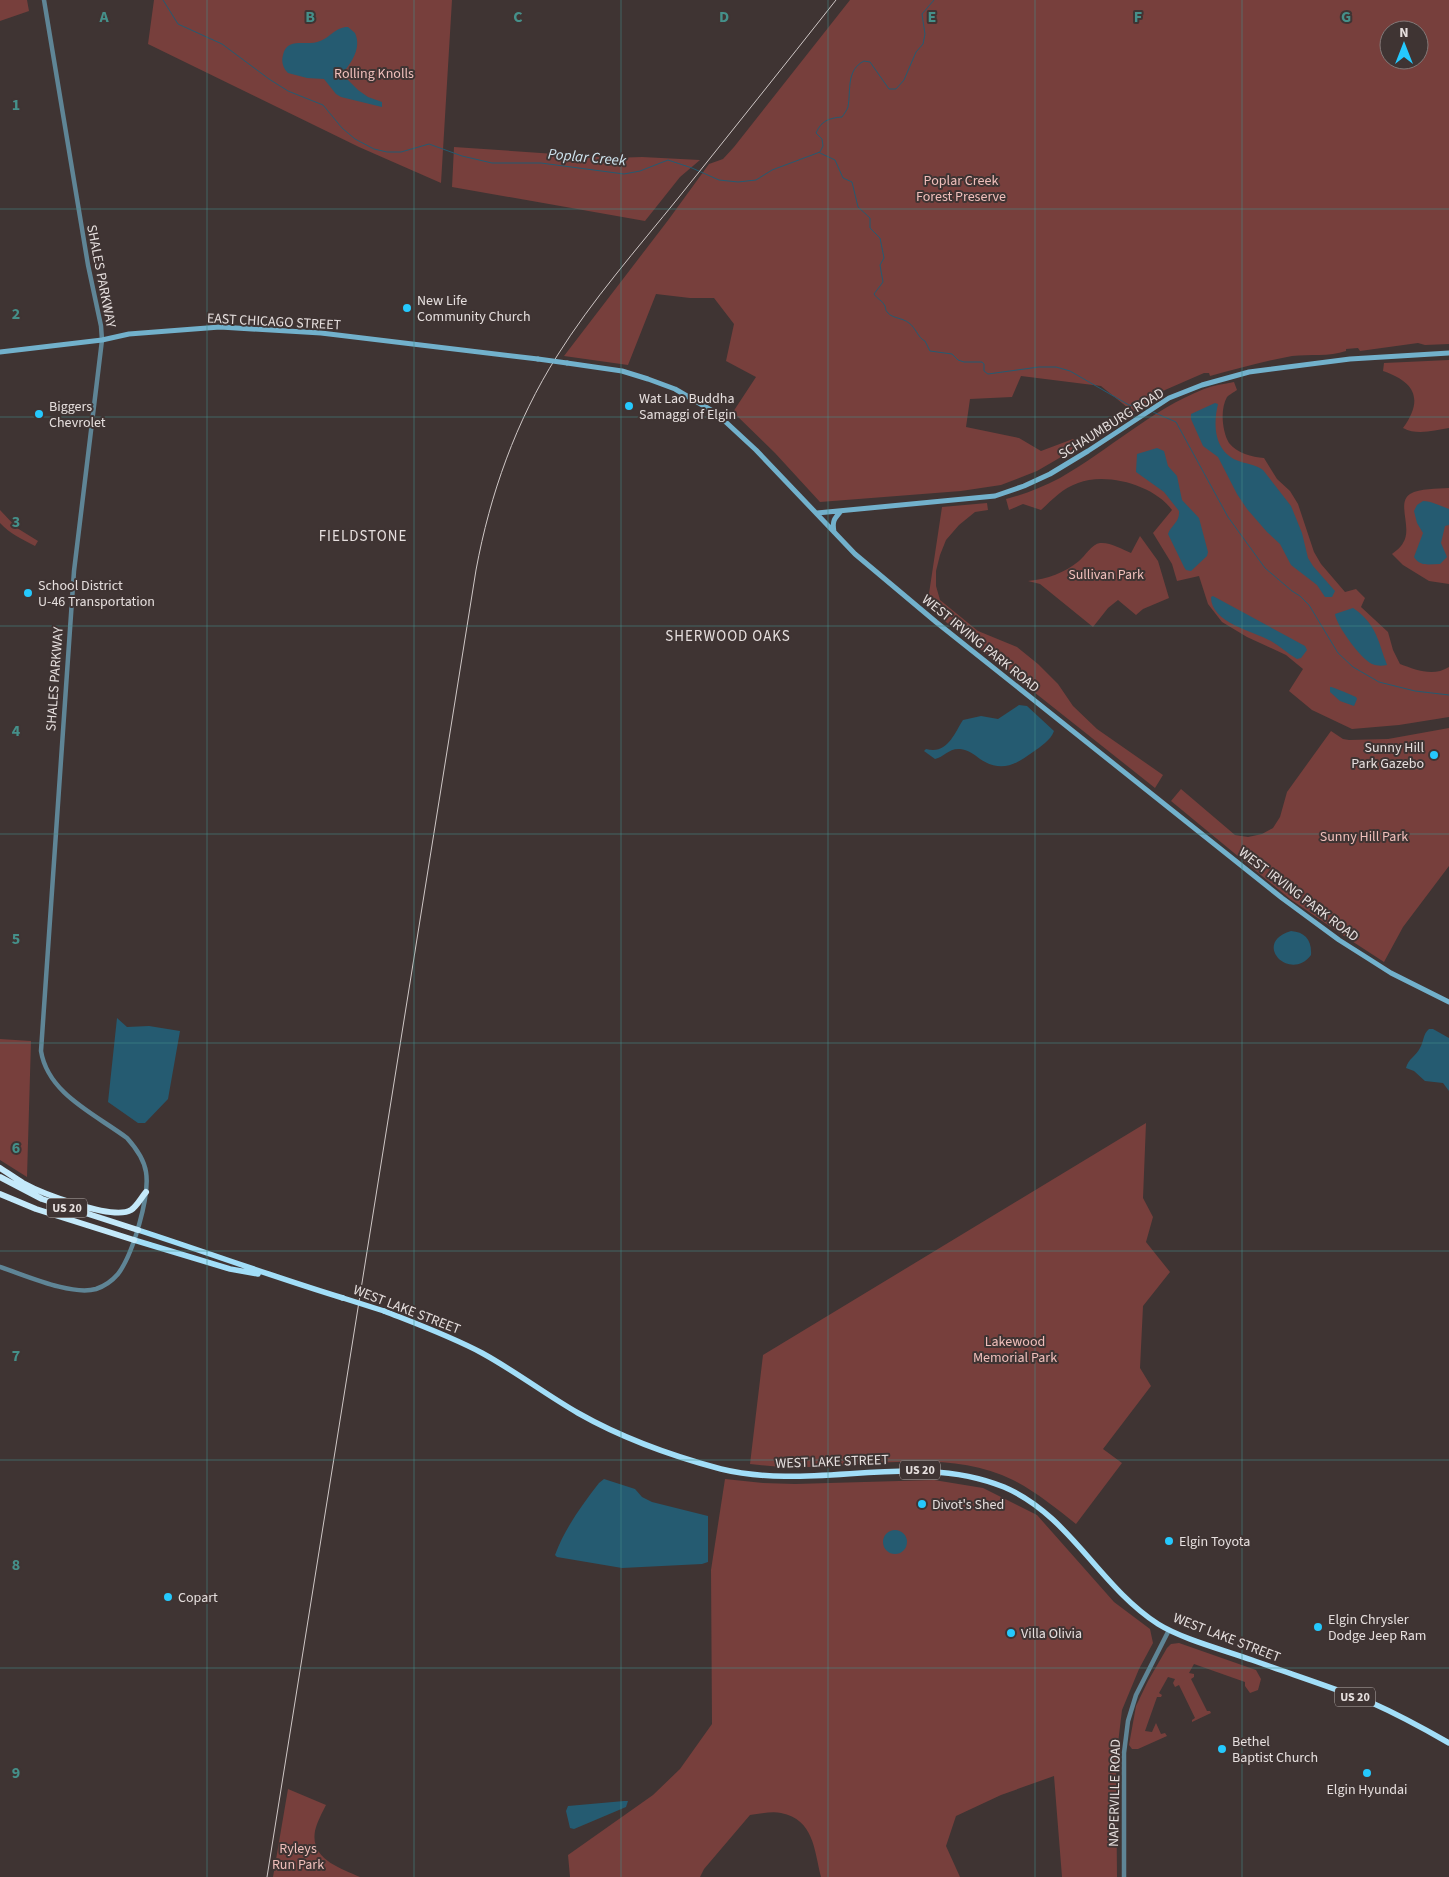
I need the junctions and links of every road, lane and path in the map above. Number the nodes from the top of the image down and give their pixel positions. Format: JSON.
{"nodes":[{"id":1,"x":44,"y":0,"type":"edge"},
{"id":2,"x":102,"y":340,"type":"junction"},
{"id":3,"x":0,"y":352,"type":"edge"},
{"id":4,"x":1449,"y":353,"type":"edge"},
{"id":5,"x":487,"y":354,"type":"joint"},
{"id":6,"x":842,"y":511,"type":"junction"},
{"id":7,"x":817,"y":513,"type":"junction"},
{"id":8,"x":835,"y":532,"type":"junction"},
{"id":9,"x":1449,"y":1002,"type":"edge"},
{"id":10,"x":0,"y":1168,"type":"edge"},
{"id":11,"x":0,"y":1177,"type":"edge"},
{"id":12,"x":146,"y":1192,"type":"junction"},
{"id":13,"x":0,"y":1194,"type":"edge"},
{"id":14,"x":138,"y":1230,"type":"junction"},
{"id":15,"x":134,"y":1240,"type":"junction"},
{"id":16,"x":0,"y":1267,"type":"edge"},
{"id":17,"x":270,"y":1276,"type":"junction"},
{"id":18,"x":1169,"y":1630,"type":"junction"},
{"id":19,"x":1449,"y":1743,"type":"edge"},
{"id":20,"x":1124,"y":1877,"type":"edge"}],
"edges":[{"from":1,"to":2,"type":"street","name":"SHALES PARKWAY"},
{"from":2,"to":3,"type":"main road","name":"EAST CHICAGO STREET"},
{"from":2,"to":5,"type":"main road","name":"EAST CHICAGO STREET"},
{"from":2,"to":12,"type":"street","name":"SHALES PARKWAY"},
{"from":4,"to":6,"type":"main road","name":"SCHAUMBURG ROAD"},
{"from":5,"to":7,"type":"main road","name":"WEST IRVING PARK ROAD","bridge":true},
{"from":6,"to":7,"type":"main road","name":"SCHAUMBURG ROAD"},
{"from":6,"to":8,"type":"main road"},
{"from":7,"to":8,"type":"main road","name":"WEST IRVING PARK ROAD"},
{"from":8,"to":9,"type":"main road","name":"WEST IRVING PARK ROAD"},
{"from":10,"to":12,"type":"highway"},
{"from":11,"to":14,"type":"highway","number":"US 20"},
{"from":12,"to":14,"type":"street","name":"SHALES PARKWAY"},
{"from":13,"to":15,"type":"highway","number":"US 20"},
{"from":14,"to":15,"type":"street","name":"SHALES PARKWAY"},
{"from":14,"to":17,"type":"highway","name":"WEST LAKE STREET","number":"US 20"},
{"from":15,"to":16,"type":"street","name":"SHALES PARKWAY"},
{"from":15,"to":17,"type":"highway","name":"WEST LAKE STREET","number":"US 20"},
{"from":17,"to":18,"type":"highway","name":"WEST LAKE STREET","number":"US 20","bridge":true},
{"from":18,"to":19,"type":"highway","name":"WEST LAKE STREET","number":"US 20"},
{"from":18,"to":20,"type":"street","name":"NAPERVILLE ROAD"}]}
